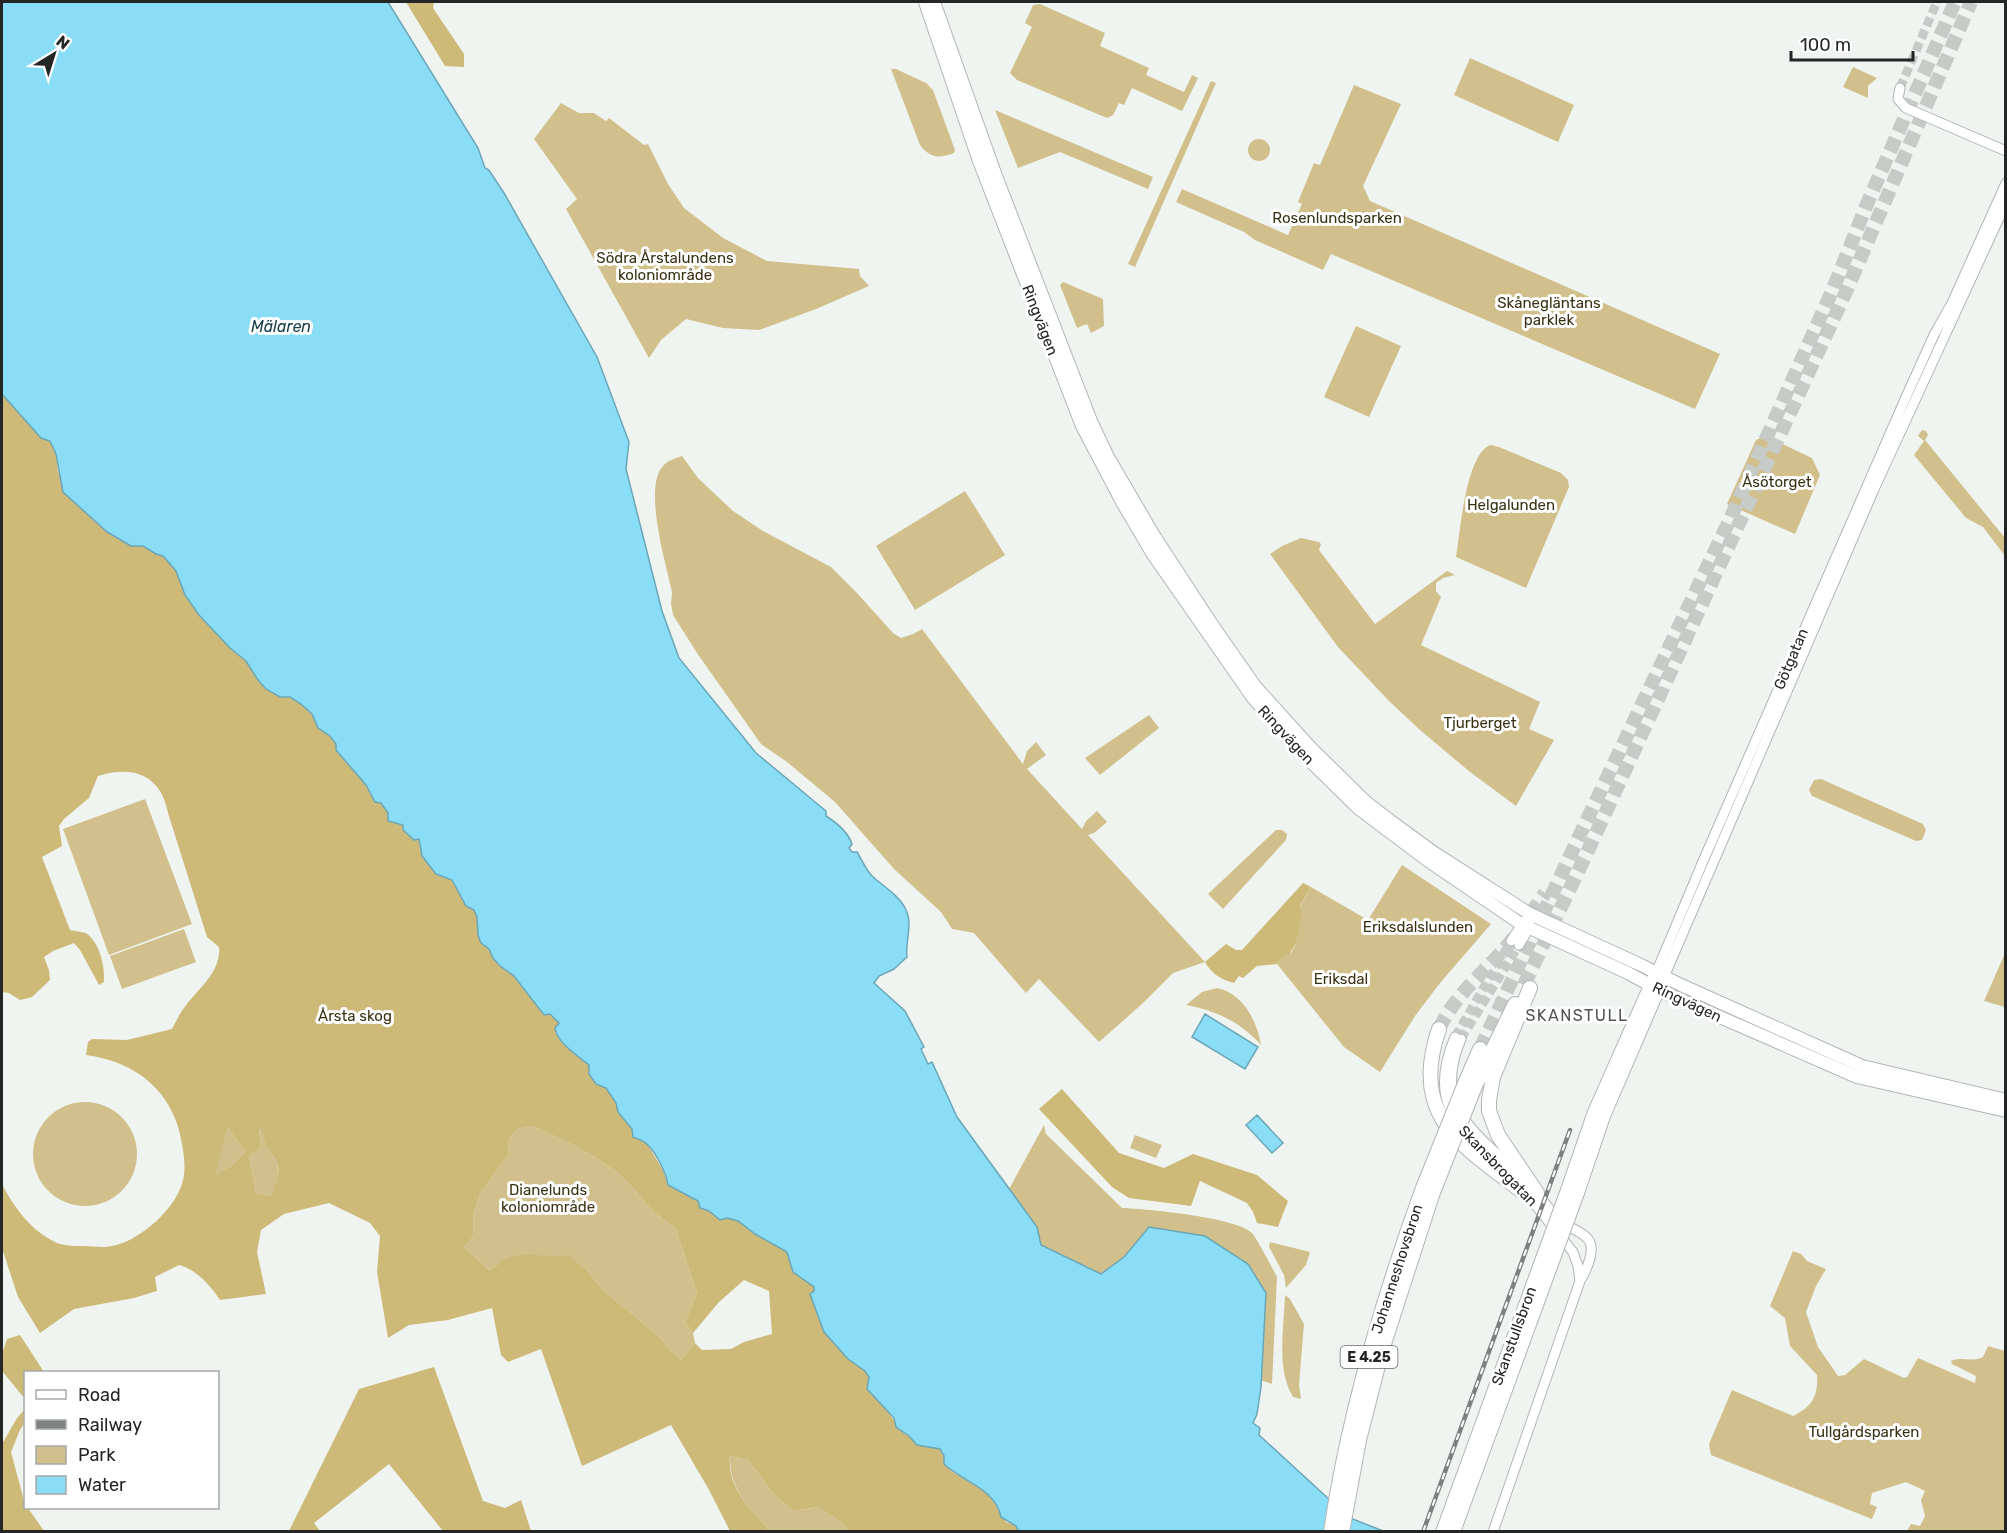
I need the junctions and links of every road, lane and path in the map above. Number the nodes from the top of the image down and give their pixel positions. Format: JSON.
{"nodes":[{"id":1,"x":925,"y":2,"type":"edge"},
{"id":2,"x":934,"y":2,"type":"edge"},
{"id":3,"x":1900,"y":88,"type":"dead end"},
{"id":4,"x":2006,"y":152,"type":"edge"},
{"id":5,"x":2006,"y":183,"type":"edge"},
{"id":6,"x":2006,"y":203,"type":"edge"},
{"id":7,"x":1530,"y":914,"type":"junction"},
{"id":8,"x":1525,"y":926,"type":"junction"},
{"id":9,"x":1515,"y":943,"type":"tunnel mouth"},
{"id":10,"x":1660,"y":975,"type":"junction"},
{"id":11,"x":1654,"y":987,"type":"junction"},
{"id":12,"x":1439,"y":1029,"type":"tunnel mouth"},
{"id":13,"x":1458,"y":1038,"type":"tunnel mouth"},
{"id":14,"x":1480,"y":1049,"type":"tunnel mouth"},
{"id":15,"x":1811,"y":1050,"type":"junction"},
{"id":16,"x":1471,"y":1084,"type":"junction"},
{"id":17,"x":2006,"y":1100,"type":"edge"},
{"id":18,"x":2006,"y":1111,"type":"edge"},
{"id":19,"x":1588,"y":1142,"type":"joint"},
{"id":20,"x":1572,"y":1192,"type":"junction"},
{"id":21,"x":1533,"y":1194,"type":"junction"},
{"id":22,"x":1586,"y":1236,"type":"junction"},
{"id":23,"x":1591,"y":1248,"type":"junction"},
{"id":24,"x":1573,"y":1252,"type":"junction"},
{"id":25,"x":1578,"y":1285,"type":"junction"},
{"id":26,"x":1331,"y":1532,"type":"edge"},
{"id":27,"x":1342,"y":1532,"type":"edge"},
{"id":28,"x":1442,"y":1532,"type":"edge"},
{"id":29,"x":1454,"y":1532,"type":"edge"},
{"id":30,"x":1493,"y":1532,"type":"edge"}],
"edges":[{"from":1,"to":8,"type":"main road","name":"Ringvägen"},
{"from":2,"to":7,"type":"main road","name":"Ringvägen"},
{"from":3,"to":4,"type":"street"},
{"from":5,"to":10,"type":"street","name":"Götgatan"},
{"from":6,"to":10,"type":"street","name":"Götgatan"},
{"from":7,"to":8,"type":"street"},
{"from":7,"to":10,"type":"main road","name":"Ringvägen"},
{"from":8,"to":9,"type":"street"},
{"from":8,"to":11,"type":"main road","name":"Ringvägen"},
{"from":10,"to":11,"type":"main road","name":"Götgatan"},
{"from":10,"to":15,"type":"main road","name":"Ringvägen"},
{"from":11,"to":15,"type":"main road","name":"Ringvägen"},
{"from":11,"to":19,"type":"main road","name":"Götgatan"},
{"from":12,"to":21,"type":"highway"},
{"from":13,"to":21,"type":"street","name":"Skansbrogatan"},
{"from":14,"to":16,"type":"highway","number":"E 4.25"},
{"from":15,"to":17,"type":"main road","name":"Ringvägen"},
{"from":15,"to":18,"type":"main road","name":"Ringvägen"},
{"from":16,"to":21,"type":"highway","number":"E 4.25"},
{"from":16,"to":26,"type":"highway","name":"Johanneshovsbron","number":"E 4.25","bridge":true},
{"from":16,"to":27,"type":"highway","name":"Johanneshovsbron","number":"E 4.25","bridge":true},
{"from":19,"to":20,"type":"main road","name":"Skanstullsbron"},
{"from":20,"to":28,"type":"main road","name":"Skanstullsbron","bridge":true},
{"from":20,"to":29,"type":"main road","name":"Skanstullsbron","bridge":true},
{"from":21,"to":22,"type":"street","name":"Skansbrogatan"},
{"from":21,"to":24,"type":"street","name":"Skansbrogatan"},
{"from":22,"to":23,"type":"street"},
{"from":22,"to":24,"type":"street"},
{"from":23,"to":24,"type":"street"},
{"from":23,"to":25,"type":"street"},
{"from":24,"to":25,"type":"street","name":"Skansbrogatan"},
{"from":25,"to":30,"type":"street"}]}
